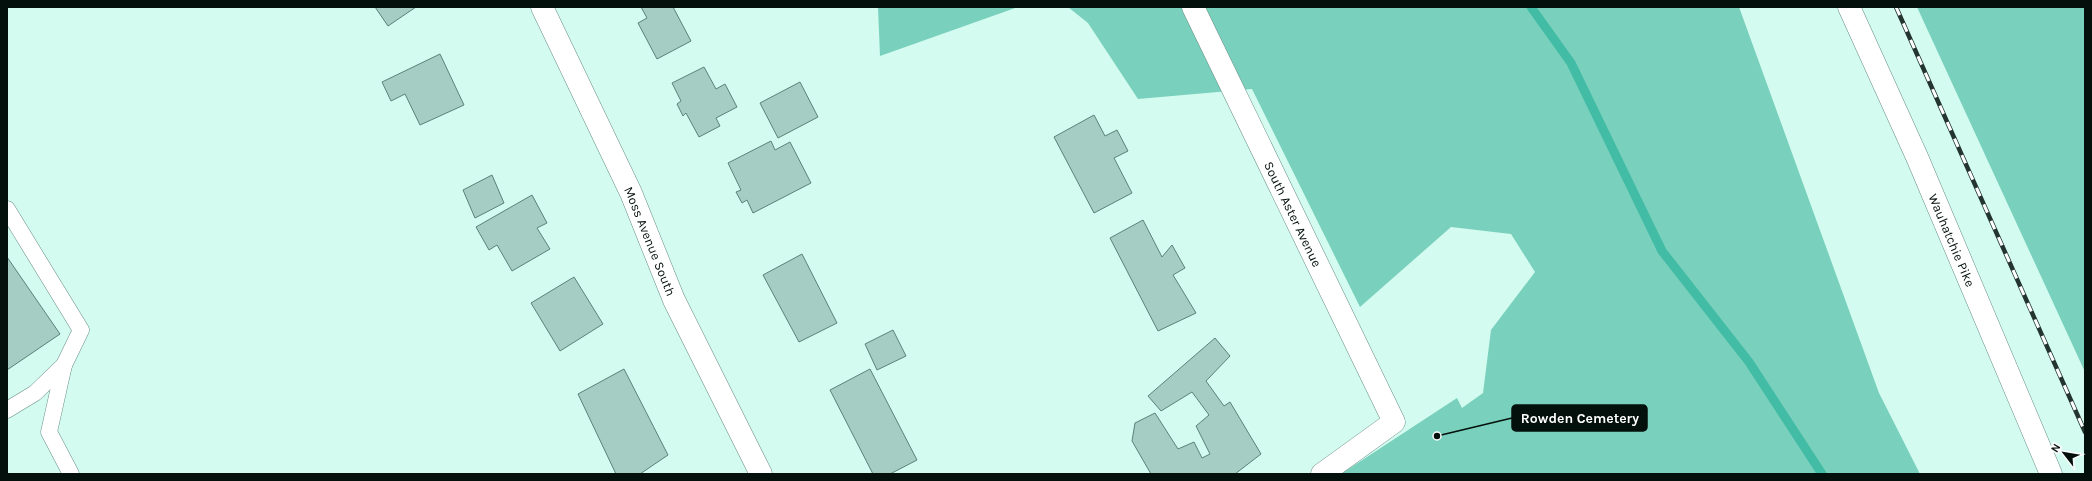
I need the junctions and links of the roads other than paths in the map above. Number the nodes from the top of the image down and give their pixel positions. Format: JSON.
{"nodes":[{"id":1,"x":542,"y":7,"type":"edge"},
{"id":2,"x":1193,"y":7,"type":"edge"},
{"id":3,"x":1849,"y":7,"type":"edge"},
{"id":4,"x":7,"y":209,"type":"edge"},
{"id":5,"x":64,"y":365,"type":"junction"},
{"id":6,"x":7,"y":410,"type":"edge"},
{"id":7,"x":71,"y":474,"type":"edge"},
{"id":8,"x":761,"y":474,"type":"edge"},
{"id":9,"x":1322,"y":474,"type":"edge"},
{"id":10,"x":2051,"y":474,"type":"edge"}],
"edges":[{"from":1,"to":8,"type":"street","name":"Moss Avenue South"},
{"from":2,"to":9,"type":"street","name":"South Aster Avenue"},
{"from":3,"to":10,"type":"street","name":"Wauhatchie Pike"},
{"from":4,"to":5,"type":"lane"},
{"from":5,"to":6,"type":"lane"},
{"from":5,"to":7,"type":"lane"}]}
